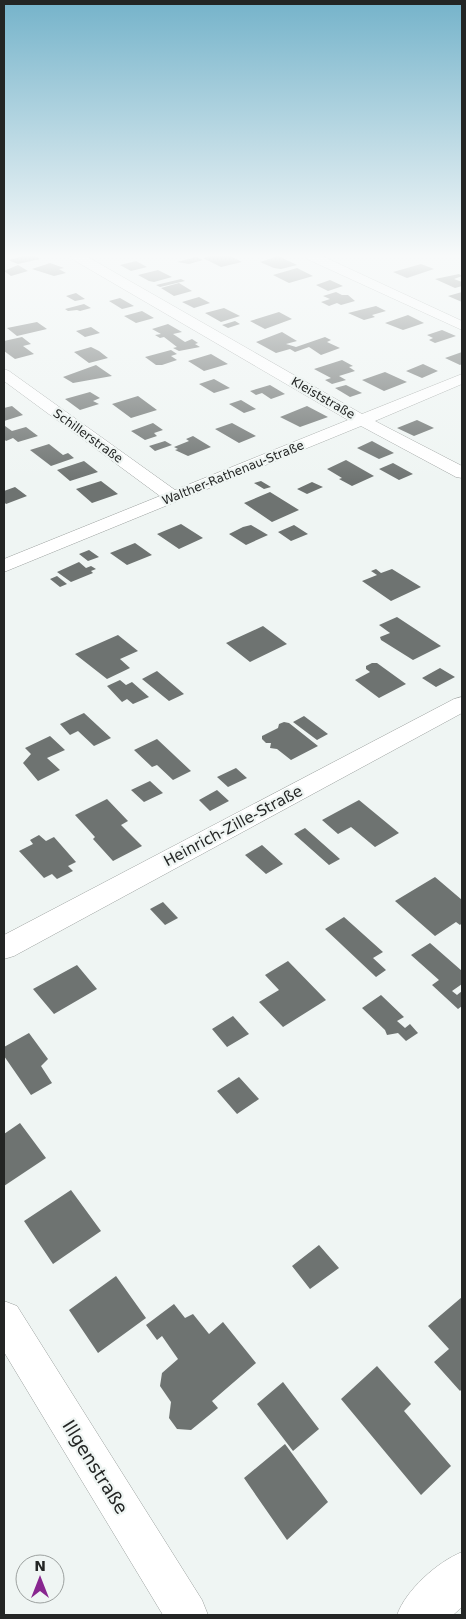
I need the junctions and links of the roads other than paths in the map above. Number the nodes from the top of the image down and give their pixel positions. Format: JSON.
{"nodes":[{"id":1,"x":208,"y":332,"type":"edge"},
{"id":2,"x":4,"y":374,"type":"edge"},
{"id":3,"x":462,"y":379,"type":"edge"},
{"id":4,"x":361,"y":420,"type":"junction"},
{"id":5,"x":462,"y":473,"type":"edge"},
{"id":6,"x":173,"y":497,"type":"junction"},
{"id":7,"x":4,"y":566,"type":"edge"},
{"id":8,"x":462,"y":704,"type":"edge"},
{"id":9,"x":4,"y":948,"type":"edge"},
{"id":10,"x":4,"y":1319,"type":"edge"},
{"id":11,"x":462,"y":1575,"type":"edge"},
{"id":12,"x":187,"y":1615,"type":"edge"},
{"id":13,"x":420,"y":1615,"type":"edge"}],
"edges":[{"from":1,"to":4,"type":"street","name":"Kleiststraße"},
{"from":2,"to":6,"type":"street","name":"Schillerstraße"},
{"from":3,"to":4,"type":"street","name":"Walther-Rathenau-Straße"},
{"from":4,"to":5,"type":"street"},
{"from":4,"to":6,"type":"street","name":"Walther-Rathenau-Straße"},
{"from":6,"to":7,"type":"street","name":"Walther-Rathenau-Straße"},
{"from":8,"to":9,"type":"street","name":"Heinrich-Zille-Straße"},
{"from":10,"to":12,"type":"street","name":"Illgenstraße"},
{"from":11,"to":13,"type":"street"}]}
